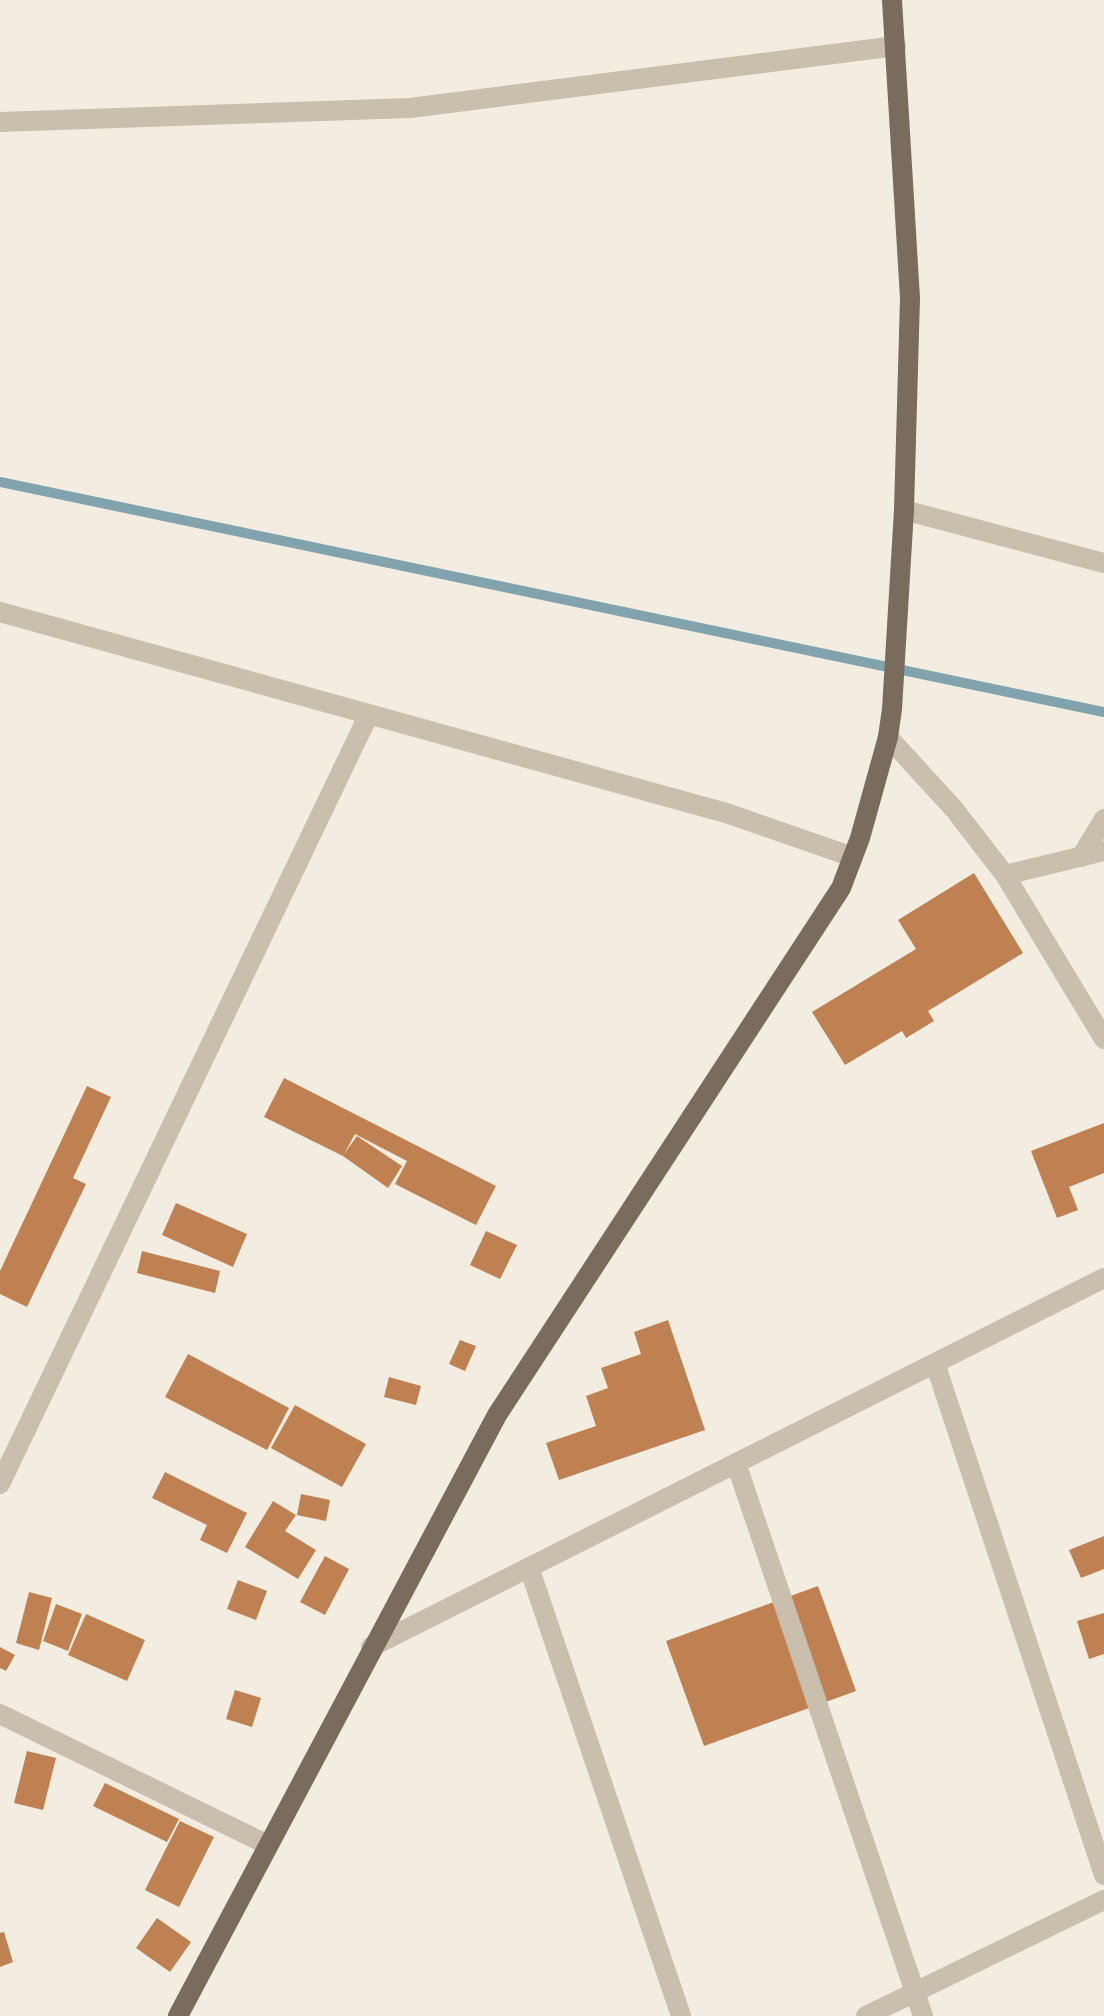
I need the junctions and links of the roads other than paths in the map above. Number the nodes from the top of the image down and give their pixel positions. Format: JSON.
{"nodes":[{"id":1,"x":892,"y":0,"type":"edge"},
{"id":2,"x":896,"y":46,"type":"junction"},
{"id":3,"x":0,"y":122,"type":"edge"},
{"id":4,"x":904,"y":510,"type":"junction"},
{"id":5,"x":1104,"y":563,"type":"edge"},
{"id":6,"x":0,"y":612,"type":"edge"},
{"id":7,"x":369,"y":714,"type":"junction"},
{"id":8,"x":888,"y":737,"type":"junction"},
{"id":9,"x":1104,"y":819,"type":"edge"},
{"id":10,"x":1104,"y":851,"type":"edge"},
{"id":11,"x":853,"y":857,"type":"junction"},
{"id":12,"x":1081,"y":857,"type":"junction"},
{"id":13,"x":1005,"y":875,"type":"junction"},
{"id":14,"x":1104,"y":1039,"type":"edge"},
{"id":15,"x":1104,"y":1278,"type":"edge"},
{"id":16,"x":935,"y":1363,"type":"junction"},
{"id":17,"x":736,"y":1463,"type":"junction"},
{"id":18,"x":0,"y":1484,"type":"edge"},
{"id":19,"x":529,"y":1567,"type":"junction"},
{"id":20,"x":371,"y":1647,"type":"junction"},
{"id":21,"x":0,"y":1714,"type":"edge"},
{"id":22,"x":266,"y":1844,"type":"junction"},
{"id":23,"x":1104,"y":1875,"type":"edge"},
{"id":24,"x":1104,"y":1900,"type":"edge"},
{"id":25,"x":915,"y":1991,"type":"junction"},
{"id":26,"x":178,"y":2016,"type":"edge"},
{"id":27,"x":681,"y":2016,"type":"edge"},
{"id":28,"x":866,"y":2016,"type":"edge"},
{"id":29,"x":923,"y":2016,"type":"edge"}],
"edges":[{"from":1,"to":2,"type":"main road"},
{"from":2,"to":3,"type":"street"},
{"from":2,"to":4,"type":"main road"},
{"from":4,"to":5,"type":"street"},
{"from":4,"to":8,"type":"main road"},
{"from":6,"to":7,"type":"street"},
{"from":7,"to":11,"type":"street"},
{"from":7,"to":18,"type":"street"},
{"from":8,"to":11,"type":"main road"},
{"from":8,"to":13,"type":"street"},
{"from":9,"to":12,"type":"street"},
{"from":10,"to":12,"type":"street"},
{"from":11,"to":20,"type":"main road"},
{"from":12,"to":13,"type":"street"},
{"from":13,"to":14,"type":"street"},
{"from":15,"to":16,"type":"street"},
{"from":16,"to":17,"type":"street"},
{"from":16,"to":23,"type":"street"},
{"from":17,"to":19,"type":"street"},
{"from":17,"to":25,"type":"street"},
{"from":19,"to":20,"type":"street"},
{"from":19,"to":27,"type":"street"},
{"from":20,"to":22,"type":"main road"},
{"from":21,"to":22,"type":"street"},
{"from":22,"to":26,"type":"main road"},
{"from":24,"to":25,"type":"street"},
{"from":25,"to":28,"type":"street"},
{"from":25,"to":29,"type":"street"}]}
